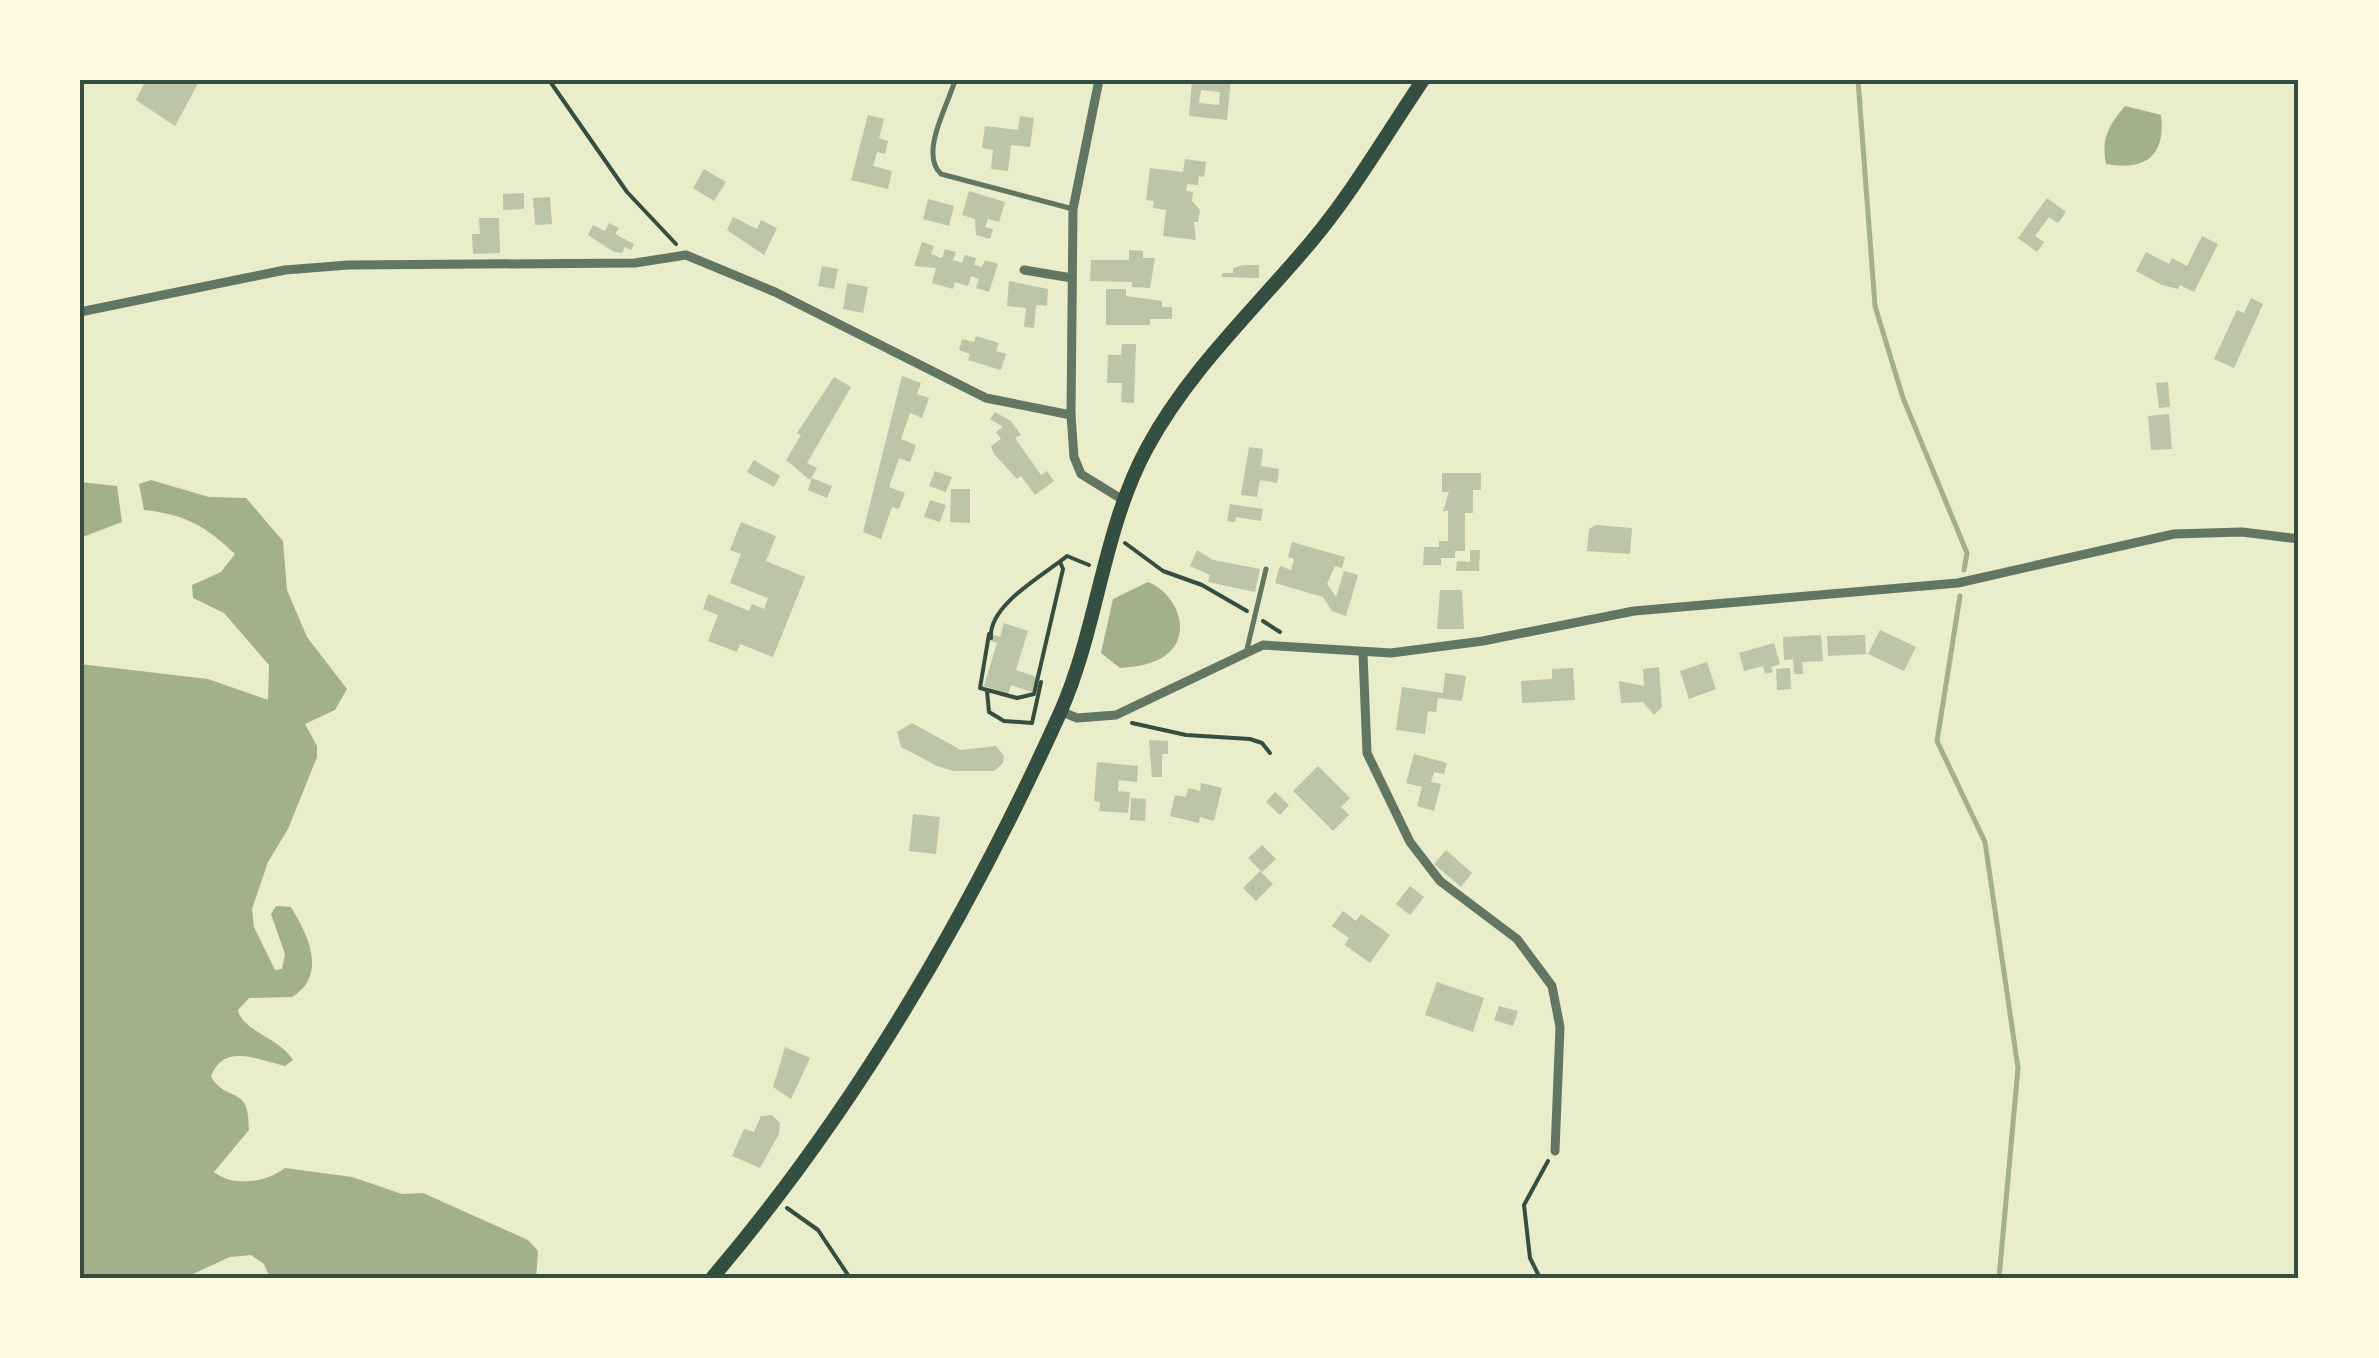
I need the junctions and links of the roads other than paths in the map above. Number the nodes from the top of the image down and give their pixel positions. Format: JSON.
{"nodes":[{"id":1,"x":956,"y":80,"type":"edge"},
{"id":2,"x":1099,"y":80,"type":"edge"},
{"id":3,"x":1423,"y":80,"type":"edge"},
{"id":4,"x":1073,"y":208,"type":"junction"},
{"id":5,"x":1024,"y":270,"type":"dead end"},
{"id":6,"x":1072,"y":278,"type":"junction"},
{"id":7,"x":80,"y":312,"type":"edge"},
{"id":8,"x":1071,"y":416,"type":"junction"},
{"id":9,"x":1122,"y":500,"type":"junction"},
{"id":10,"x":2299,"y":539,"type":"edge"},
{"id":11,"x":1266,"y":569,"type":"dead end"},
{"id":12,"x":1247,"y":649,"type":"junction"},
{"id":13,"x":1363,"y":654,"type":"junction"},
{"id":14,"x":1060,"y":712,"type":"junction"},
{"id":15,"x":1554,"y":1151,"type":"road end"},
{"id":16,"x":712,"y":1278,"type":"edge"}],
"edges":[{"from":1,"to":4,"type":"lane"},
{"from":2,"to":4,"type":"street"},
{"from":3,"to":9,"type":"main road"},
{"from":4,"to":6,"type":"street"},
{"from":5,"to":6,"type":"street"},
{"from":6,"to":8,"type":"street"},
{"from":7,"to":8,"type":"street"},
{"from":8,"to":9,"type":"street"},
{"from":9,"to":14,"type":"main road"},
{"from":10,"to":13,"type":"street"},
{"from":11,"to":12,"type":"lane"},
{"from":12,"to":13,"type":"street"},
{"from":12,"to":14,"type":"street"},
{"from":13,"to":15,"type":"street"},
{"from":14,"to":16,"type":"main road"}]}
